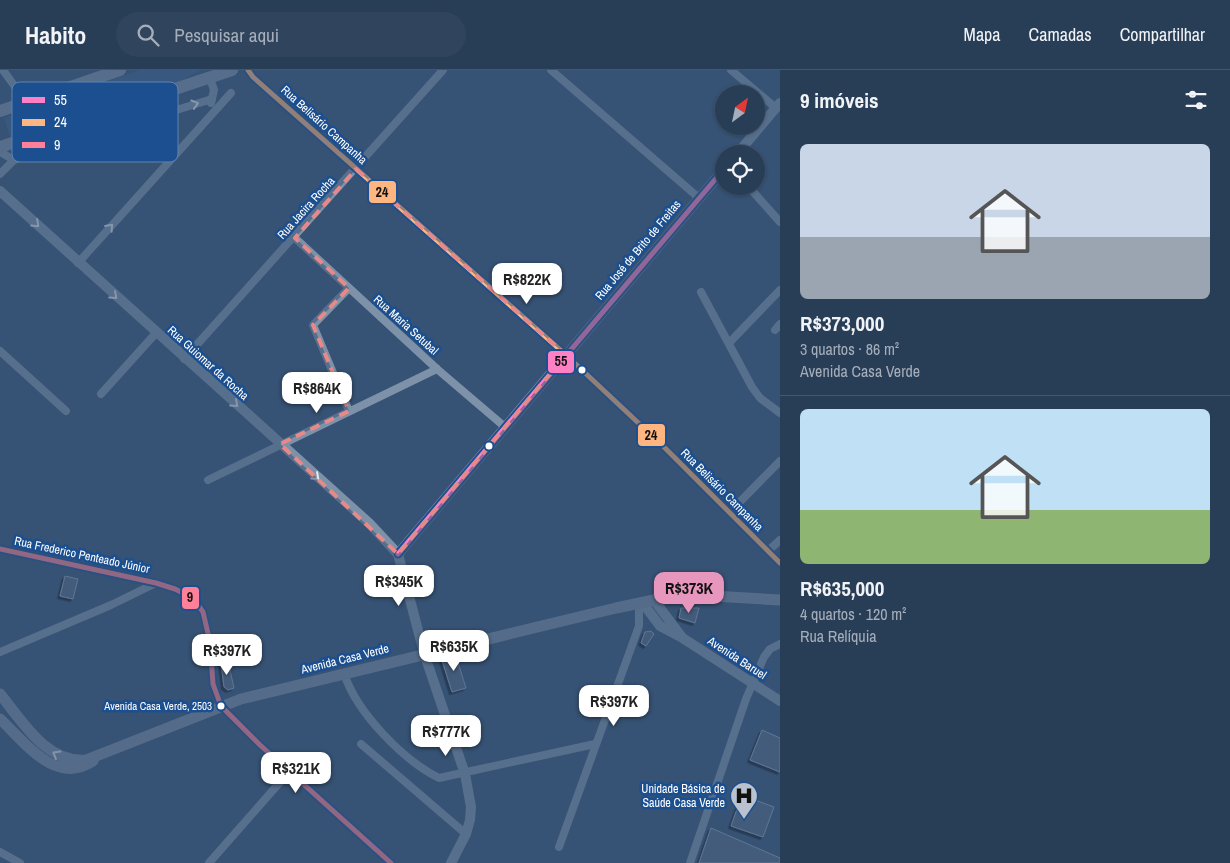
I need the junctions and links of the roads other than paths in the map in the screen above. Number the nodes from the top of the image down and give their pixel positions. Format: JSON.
{"nodes":[{"id":1,"x":3,"y":70,"type":"edge"},
{"id":2,"x":120,"y":70,"type":"edge"},
{"id":3,"x":232,"y":70,"type":"edge"},
{"id":4,"x":248,"y":70,"type":"edge"},
{"id":5,"x":443,"y":70,"type":"edge"},
{"id":6,"x":551,"y":70,"type":"edge"},
{"id":7,"x":731,"y":70,"type":"edge"},
{"id":8,"x":210,"y":78,"type":"junction"},
{"id":9,"x":85,"y":82,"type":"edge"},
{"id":10,"x":12,"y":83,"type":"edge"},
{"id":11,"x":178,"y":89,"type":"edge"},
{"id":12,"x":230,"y":93,"type":"dead end"},
{"id":13,"x":212,"y":99,"type":"junction"},
{"id":14,"x":778,"y":105,"type":"edge"},
{"id":15,"x":12,"y":107,"type":"edge"},
{"id":16,"x":178,"y":109,"type":"edge"},
{"id":17,"x":0,"y":111,"type":"edge"},
{"id":18,"x":206,"y":119,"type":"junction"},
{"id":19,"x":12,"y":143,"type":"edge"},
{"id":20,"x":744,"y":145,"type":"edge"},
{"id":21,"x":0,"y":147,"type":"edge"},
{"id":22,"x":178,"y":150,"type":"edge"},
{"id":23,"x":0,"y":152,"type":"edge"},
{"id":24,"x":12,"y":159,"type":"edge"},
{"id":25,"x":12,"y":162,"type":"edge"},
{"id":26,"x":168,"y":162,"type":"edge"},
{"id":27,"x":356,"y":169,"type":"junction"},
{"id":28,"x":0,"y":174,"type":"edge"},
{"id":29,"x":715,"y":179,"type":"edge"},
{"id":30,"x":0,"y":191,"type":"edge"},
{"id":31,"x":756,"y":195,"type":"edge"},
{"id":32,"x":699,"y":198,"type":"junction"},
{"id":33,"x":780,"y":222,"type":"edge"},
{"id":34,"x":295,"y":238,"type":"junction"},
{"id":35,"x":78,"y":263,"type":"junction"},
{"id":36,"x":349,"y":288,"type":"junction"},
{"id":37,"x":780,"y":290,"type":"edge"},
{"id":38,"x":701,"y":292,"type":"dead end"},
{"id":39,"x":156,"y":333,"type":"junction"},
{"id":40,"x":730,"y":342,"type":"junction"},
{"id":41,"x":0,"y":351,"type":"edge"},
{"id":42,"x":566,"y":355,"type":"junction"},
{"id":43,"x":184,"y":358,"type":"junction"},
{"id":44,"x":437,"y":369,"type":"junction"},
{"id":45,"x":100,"y":394,"type":"dead end"},
{"id":46,"x":66,"y":410,"type":"dead end"},
{"id":47,"x":349,"y":411,"type":"junction"},
{"id":48,"x":780,"y":413,"type":"edge"},
{"id":49,"x":505,"y":427,"type":"junction"},
{"id":50,"x":280,"y":444,"type":"junction"},
{"id":51,"x":780,"y":461,"type":"edge"},
{"id":52,"x":208,"y":480,"type":"dead end"},
{"id":53,"x":729,"y":513,"type":"junction"},
{"id":54,"x":780,"y":540,"type":"edge"},
{"id":55,"x":0,"y":549,"type":"edge"},
{"id":56,"x":768,"y":552,"type":"junction"},
{"id":57,"x":398,"y":554,"type":"junction"},
{"id":58,"x":780,"y":563,"type":"edge"},
{"id":59,"x":156,"y":583,"type":"junction"},
{"id":60,"x":654,"y":600,"type":"junction"},
{"id":61,"x":780,"y":600,"type":"edge"},
{"id":62,"x":641,"y":603,"type":"junction"},
{"id":63,"x":681,"y":637,"type":"junction"},
{"id":64,"x":780,"y":644,"type":"edge"},
{"id":65,"x":0,"y":652,"type":"edge"},
{"id":66,"x":424,"y":654,"type":"junction"},
{"id":67,"x":344,"y":673,"type":"junction"},
{"id":68,"x":753,"y":683,"type":"junction"},
{"id":69,"x":0,"y":694,"type":"edge"},
{"id":70,"x":780,"y":701,"type":"edge"},
{"id":71,"x":221,"y":706,"type":"junction"},
{"id":72,"x":0,"y":719,"type":"edge"},
{"id":73,"x":361,"y":744,"type":"dead end"},
{"id":74,"x":595,"y":744,"type":"junction"},
{"id":75,"x":102,"y":755,"type":"junction"},
{"id":76,"x":289,"y":772,"type":"junction"},
{"id":77,"x":465,"y":774,"type":"junction"},
{"id":78,"x":466,"y":834,"type":"junction"},
{"id":79,"x":558,"y":847,"type":"dead end"},
{"id":80,"x":0,"y":852,"type":"edge"},
{"id":81,"x":20,"y":863,"type":"edge"},
{"id":82,"x":209,"y":863,"type":"edge"},
{"id":83,"x":390,"y":863,"type":"edge"},
{"id":84,"x":451,"y":863,"type":"edge"},
{"id":85,"x":690,"y":863,"type":"edge"}],
"edges":[{"from":1,"to":10,"type":"street"},
{"from":2,"to":9,"type":"main road"},
{"from":3,"to":8,"type":"main road"},
{"from":4,"to":27,"type":"street","name":"Rua Belisário Campanha"},
{"from":5,"to":27,"type":"street","name":"Rua Jacira Rocha"},
{"from":6,"to":32,"type":"street"},
{"from":7,"to":14,"type":"street"},
{"from":8,"to":11,"type":"main road"},
{"from":8,"to":13,"type":"street"},
{"from":12,"to":18,"type":"street"},
{"from":16,"to":13,"type":"street","one_way":true},
{"from":13,"to":18,"type":"street"},
{"from":14,"to":20,"type":"street"},
{"from":15,"to":17,"type":"main road"},
{"from":22,"to":18,"type":"street","one_way":true},
{"from":19,"to":21,"type":"main road"},
{"from":23,"to":24,"type":"street"},
{"from":25,"to":28,"type":"street"},
{"from":35,"to":26,"type":"street","one_way":true},
{"from":27,"to":34,"type":"street","name":"Rua Jacira Rocha"},
{"from":27,"to":42,"type":"street","name":"Rua Belisário Campanha"},
{"from":29,"to":32,"type":"street","name":"Rua José de Brito de Freitas"},
{"from":30,"to":35,"type":"street","name":"Rua Guiomar da Rocha","one_way":true},
{"from":31,"to":33,"type":"street"},
{"from":32,"to":42,"type":"street","name":"Rua José de Brito de Freitas"},
{"from":34,"to":36,"type":"street","name":"Rua Maria Setubal"},
{"from":34,"to":43,"type":"street","name":"Rua Jacira Rocha"},
{"from":35,"to":39,"type":"street","name":"Rua Guiomar da Rocha","one_way":true},
{"from":36,"to":44,"type":"street","name":"Rua Maria Setubal"},
{"from":36,"to":47,"type":"street"},
{"from":37,"to":40,"type":"street"},
{"from":38,"to":40,"type":"street"},
{"from":39,"to":43,"type":"street","name":"Rua Guiomar da Rocha"},
{"from":39,"to":45,"type":"street"},
{"from":40,"to":48,"type":"street"},
{"from":41,"to":46,"type":"street"},
{"from":42,"to":49,"type":"street","name":"Rua José de Brito de Freitas"},
{"from":42,"to":53,"type":"street","name":"Rua Belisário Campanha"},
{"from":43,"to":50,"type":"street","name":"Rua Guiomar da Rocha","one_way":true},
{"from":44,"to":47,"type":"street"},
{"from":44,"to":49,"type":"street","name":"Rua Maria Setubal"},
{"from":47,"to":50,"type":"street"},
{"from":49,"to":57,"type":"street","name":"Rua José de Brito de Freitas"},
{"from":50,"to":52,"type":"street"},
{"from":50,"to":57,"type":"street","name":"Rua Guiomar da Rocha","one_way":true},
{"from":51,"to":53,"type":"street"},
{"from":53,"to":56,"type":"street","name":"Rua Belisário Campanha"},
{"from":54,"to":56,"type":"street"},
{"from":55,"to":59,"type":"street","name":"Rua Frederico Penteado Júnior"},
{"from":56,"to":58,"type":"street","name":"Rua Belisário Campanha"},
{"from":57,"to":66,"type":"street"},
{"from":59,"to":65,"type":"street"},
{"from":59,"to":71,"type":"street","name":"Rua Frederico Penteado Júnior"},
{"from":60,"to":61,"type":"main road","name":"Avenida Casa Verde"},
{"from":60,"to":62,"type":"main road","name":"Avenida Casa Verde"},
{"from":60,"to":63,"type":"street","name":"Avenida Baruel"},
{"from":62,"to":63,"type":"street","name":"Avenida Baruel"},
{"from":62,"to":66,"type":"main road","name":"Avenida Casa Verde"},
{"from":62,"to":74,"type":"street"},
{"from":63,"to":68,"type":"street","name":"Avenida Baruel"},
{"from":64,"to":68,"type":"street"},
{"from":66,"to":67,"type":"main road","name":"Avenida Casa Verde"},
{"from":66,"to":77,"type":"street"},
{"from":67,"to":71,"type":"main road","name":"Avenida Casa Verde"},
{"from":67,"to":77,"type":"street"},
{"from":68,"to":70,"type":"street","name":"Avenida Baruel"},
{"from":68,"to":85,"type":"street"},
{"from":75,"to":69,"type":"main road","name":"Avenida Casa Verde","one_way":true},
{"from":71,"to":75,"type":"main road","name":"Avenida Casa Verde"},
{"from":71,"to":76,"type":"street"},
{"from":72,"to":75,"type":"main road","name":"Avenida Casa Verde"},
{"from":73,"to":78,"type":"street"},
{"from":74,"to":77,"type":"street"},
{"from":74,"to":79,"type":"street"},
{"from":76,"to":82,"type":"street"},
{"from":76,"to":83,"type":"street"},
{"from":77,"to":78,"type":"street"},
{"from":78,"to":84,"type":"street"},
{"from":80,"to":81,"type":"street"}]}
